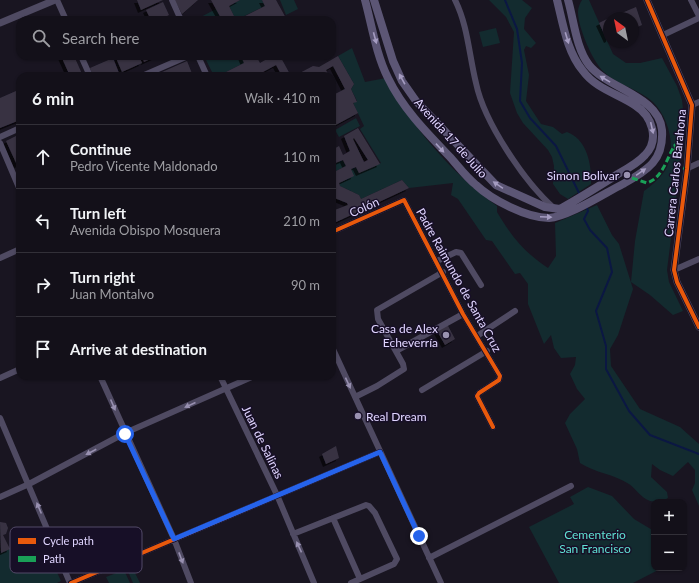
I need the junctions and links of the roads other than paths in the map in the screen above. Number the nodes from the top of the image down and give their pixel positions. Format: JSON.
{"nodes":[{"id":1,"x":56,"y":0,"type":"edge"},
{"id":2,"x":172,"y":0,"type":"edge"},
{"id":3,"x":365,"y":0,"type":"edge"},
{"id":4,"x":374,"y":0,"type":"edge"},
{"id":5,"x":455,"y":0,"type":"edge"},
{"id":6,"x":557,"y":0,"type":"edge"},
{"id":7,"x":568,"y":0,"type":"edge"},
{"id":8,"x":646,"y":0,"type":"edge"},
{"id":9,"x":691,"y":0,"type":"edge"},
{"id":10,"x":16,"y":16,"type":"edge"},
{"id":11,"x":17,"y":16,"type":"edge"},
{"id":12,"x":64,"y":16,"type":"edge"},
{"id":13,"x":179,"y":16,"type":"edge"},
{"id":14,"x":699,"y":17,"type":"edge"},
{"id":15,"x":0,"y":23,"type":"edge"},
{"id":16,"x":663,"y":35,"type":"junction"},
{"id":17,"x":83,"y":60,"type":"edge"},
{"id":18,"x":179,"y":60,"type":"edge"},
{"id":19,"x":200,"y":60,"type":"edge"},
{"id":20,"x":88,"y":72,"type":"edge"},
{"id":21,"x":151,"y":72,"type":"edge"},
{"id":22,"x":205,"y":72,"type":"edge"},
{"id":23,"x":696,"y":103,"type":"edge"},
{"id":24,"x":16,"y":130,"type":"edge"},
{"id":25,"x":0,"y":137,"type":"edge"},
{"id":26,"x":0,"y":143,"type":"edge"},
{"id":27,"x":699,"y":163,"type":"edge"},
{"id":28,"x":688,"y":168,"type":"junction"},
{"id":29,"x":16,"y":181,"type":"edge"},
{"id":30,"x":592,"y":195,"type":"junction"},
{"id":31,"x":543,"y":198,"type":"junction"},
{"id":32,"x":404,"y":200,"type":"joint"},
{"id":33,"x":544,"y":207,"type":"junction"},
{"id":34,"x":559,"y":211,"type":"junction"},
{"id":35,"x":336,"y":230,"type":"edge"},
{"id":36,"x":16,"y":251,"type":"edge"},
{"id":37,"x":0,"y":258,"type":"edge"},
{"id":38,"x":699,"y":259,"type":"edge"},
{"id":39,"x":437,"y":261,"type":"junction"},
{"id":40,"x":674,"y":270,"type":"junction"},
{"id":41,"x":443,"y":272,"type":"junction"},
{"id":42,"x":481,"y":284,"type":"dead end"},
{"id":43,"x":515,"y":311,"type":"dead end"},
{"id":44,"x":463,"y":314,"type":"junction"},
{"id":45,"x":699,"y":327,"type":"edge"},
{"id":46,"x":477,"y":336,"type":"junction"},
{"id":47,"x":396,"y":351,"type":"junction"},
{"id":48,"x":487,"y":351,"type":"junction"},
{"id":49,"x":336,"y":356,"type":"edge"},
{"id":50,"x":16,"y":371,"type":"edge"},
{"id":51,"x":0,"y":378,"type":"edge"},
{"id":52,"x":102,"y":380,"type":"edge"},
{"id":53,"x":222,"y":380,"type":"edge"},
{"id":54,"x":245,"y":380,"type":"edge"},
{"id":55,"x":225,"y":389,"type":"junction"},
{"id":56,"x":422,"y":390,"type":"dead end"},
{"id":57,"x":355,"y":397,"type":"junction"},
{"id":58,"x":0,"y":418,"type":"edge"},
{"id":59,"x":494,"y":427,"type":"dead end"},
{"id":60,"x":125,"y":434,"type":"junction"},
{"id":61,"x":380,"y":452,"type":"junction"},
{"id":62,"x":29,"y":484,"type":"junction"},
{"id":63,"x":572,"y":486,"type":"dead end"},
{"id":64,"x":277,"y":496,"type":"junction"},
{"id":65,"x":0,"y":497,"type":"edge"},
{"id":66,"x":333,"y":518,"type":"junction"},
{"id":67,"x":47,"y":527,"type":"edge"},
{"id":68,"x":293,"y":534,"type":"junction"},
{"id":69,"x":174,"y":539,"type":"junction"},
{"id":70,"x":142,"y":553,"type":"edge"},
{"id":71,"x":429,"y":558,"type":"junction"},
{"id":72,"x":66,"y":573,"type":"edge"},
{"id":73,"x":94,"y":573,"type":"edge"},
{"id":74,"x":360,"y":579,"type":"junction"},
{"id":75,"x":70,"y":583,"type":"edge"},
{"id":76,"x":191,"y":583,"type":"edge"},
{"id":77,"x":314,"y":583,"type":"edge"},
{"id":78,"x":351,"y":583,"type":"edge"},
{"id":79,"x":441,"y":583,"type":"edge"}],
"edges":[{"from":1,"to":11,"type":"street"},
{"from":1,"to":12,"type":"street"},
{"from":2,"to":13,"type":"street"},
{"from":3,"to":34,"type":"main road","name":"Avenida 17 de Julio","one_way":true},
{"from":33,"to":4,"type":"main road","name":"Avenida 17 de Julio","one_way":true},
{"from":5,"to":31,"type":"street"},
{"from":6,"to":30,"type":"main road","name":"Avenida 17 de Julio","one_way":true},
{"from":30,"to":7,"type":"main road","name":"Avenida 17 de Julio","one_way":true},
{"from":8,"to":16,"type":"street","name":"Carrera Carlos Barahona"},
{"from":9,"to":14,"type":"street"},
{"from":10,"to":15,"type":"street"},
{"from":14,"to":16,"type":"street"},
{"from":16,"to":23,"type":"street","name":"Carrera Carlos Barahona"},
{"from":17,"to":20,"type":"street"},
{"from":18,"to":21,"type":"street"},
{"from":19,"to":22,"type":"street"},
{"from":23,"to":28,"type":"street","name":"Carrera Carlos Barahona"},
{"from":24,"to":25,"type":"street"},
{"from":26,"to":29,"type":"street"},
{"from":27,"to":28,"type":"street"},
{"from":28,"to":40,"type":"street","name":"Carrera Carlos Barahona"},
{"from":30,"to":34,"type":"main road","name":"Avenida 17 de Julio"},
{"from":31,"to":33,"type":"street"},
{"from":31,"to":34,"type":"street"},
{"from":32,"to":35,"type":"street","name":"Colón"},
{"from":32,"to":39,"type":"street","name":"Padre Raimundo de Santa Cruz"},
{"from":33,"to":34,"type":"main road","name":"Avenida 17 de Julio"},
{"from":36,"to":37,"type":"street"},
{"from":38,"to":40,"type":"street"},
{"from":39,"to":41,"type":"street","name":"Padre Raimundo de Santa Cruz"},
{"from":39,"to":42,"type":"street"},
{"from":40,"to":45,"type":"street","name":"Carrera Carlos Barahona"},
{"from":41,"to":44,"type":"street","name":"Padre Raimundo de Santa Cruz"},
{"from":41,"to":47,"type":"street"},
{"from":43,"to":46,"type":"street"},
{"from":44,"to":46,"type":"street","name":"Padre Raimundo de Santa Cruz"},
{"from":44,"to":47,"type":"street"},
{"from":46,"to":48,"type":"street","name":"Padre Raimundo de Santa Cruz"},
{"from":47,"to":57,"type":"street"},
{"from":48,"to":56,"type":"street"},
{"from":48,"to":59,"type":"street","name":"Padre Raimundo de Santa Cruz"},
{"from":49,"to":57,"type":"street","one_way":true},
{"from":50,"to":51,"type":"street"},
{"from":52,"to":60,"type":"street","one_way":true},
{"from":53,"to":55,"type":"street","name":"Juan de Salinas"},
{"from":54,"to":55,"type":"street"},
{"from":55,"to":60,"type":"street","one_way":true},
{"from":55,"to":64,"type":"street","name":"Juan de Salinas"},
{"from":57,"to":61,"type":"street"},
{"from":58,"to":62,"type":"street"},
{"from":60,"to":62,"type":"street","one_way":true},
{"from":60,"to":69,"type":"street"},
{"from":61,"to":64,"type":"street"},
{"from":61,"to":71,"type":"street"},
{"from":62,"to":65,"type":"street"},
{"from":67,"to":62,"type":"street","one_way":true},
{"from":63,"to":71,"type":"street"},
{"from":64,"to":68,"type":"street","name":"Juan de Salinas"},
{"from":64,"to":69,"type":"street"},
{"from":66,"to":68,"type":"street"},
{"from":66,"to":74,"type":"street"},
{"from":66,"to":74,"type":"street"},
{"from":77,"to":68,"type":"street","name":"Juan de Salinas","one_way":true},
{"from":69,"to":70,"type":"street"},
{"from":69,"to":76,"type":"street","one_way":true},
{"from":71,"to":79,"type":"street"},
{"from":75,"to":72,"type":"street","one_way":true},
{"from":73,"to":75,"type":"street"},
{"from":74,"to":78,"type":"street"}]}
